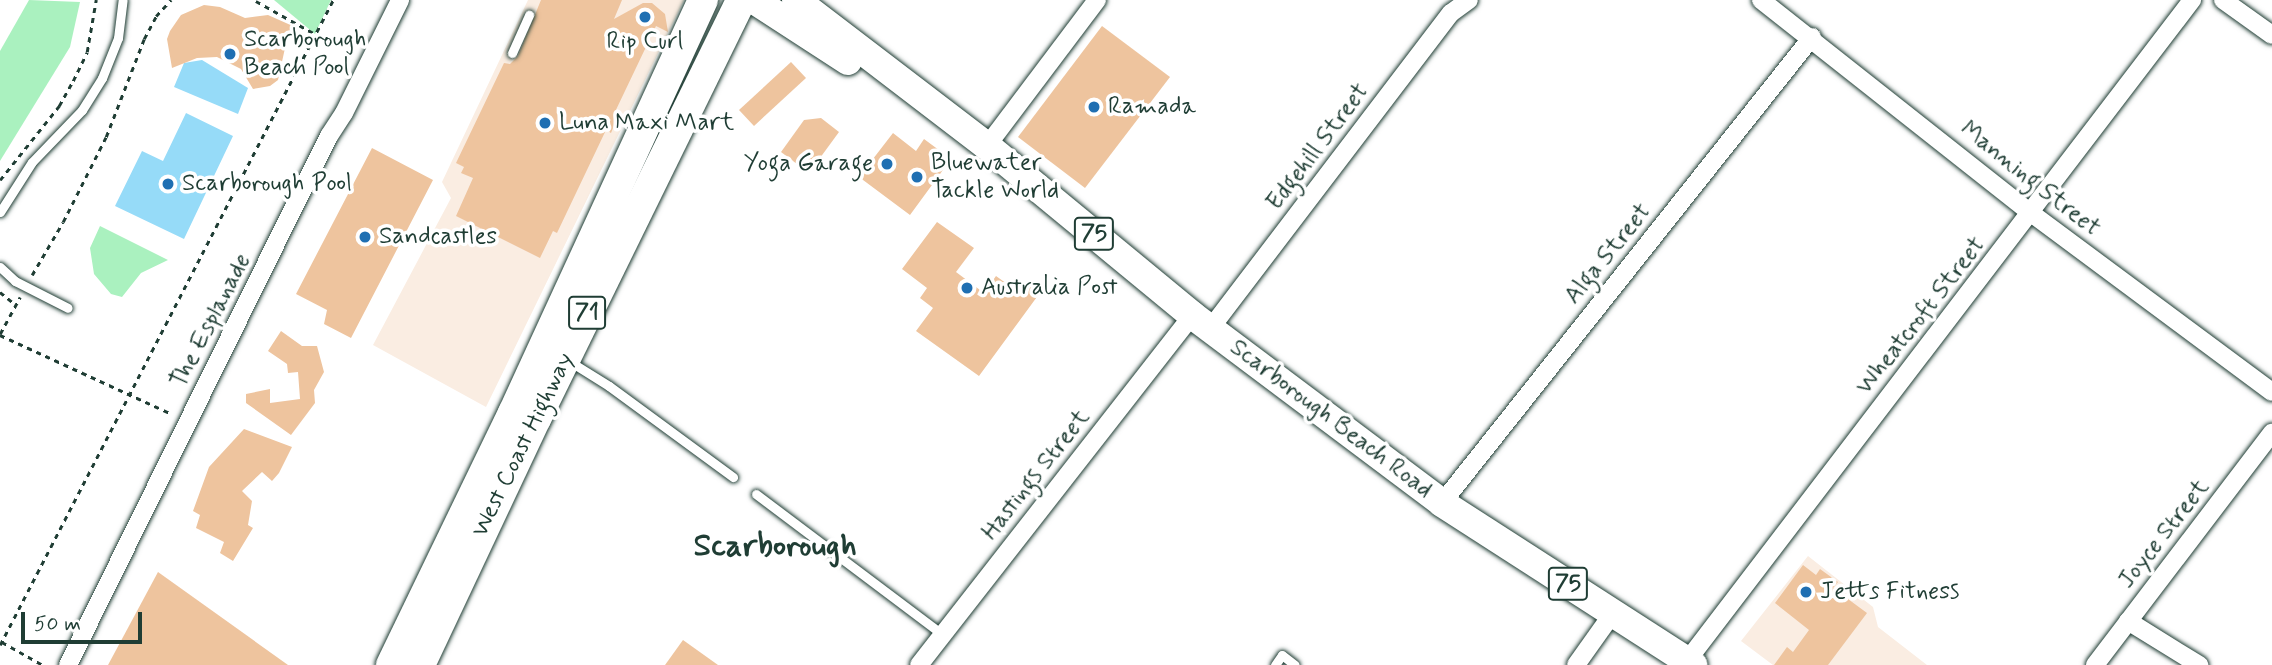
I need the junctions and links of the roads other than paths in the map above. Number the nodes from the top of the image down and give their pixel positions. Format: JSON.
{"nodes":[{"id":1,"x":123,"y":0,"type":"edge"},
{"id":2,"x":400,"y":0,"type":"edge"},
{"id":3,"x":703,"y":0,"type":"edge"},
{"id":4,"x":741,"y":0,"type":"edge"},
{"id":5,"x":754,"y":0,"type":"edge"},
{"id":6,"x":796,"y":0,"type":"edge"},
{"id":7,"x":1097,"y":0,"type":"edge"},
{"id":8,"x":1469,"y":0,"type":"edge"},
{"id":9,"x":1761,"y":0,"type":"edge"},
{"id":10,"x":2192,"y":0,"type":"edge"},
{"id":11,"x":2223,"y":0,"type":"edge"},
{"id":12,"x":529,"y":15,"type":"dead end"},
{"id":13,"x":2272,"y":35,"type":"edge"},
{"id":14,"x":1812,"y":37,"type":"junction"},
{"id":15,"x":512,"y":53,"type":"dead end"},
{"id":16,"x":987,"y":146,"type":"junction"},
{"id":17,"x":0,"y":212,"type":"edge"},
{"id":18,"x":2031,"y":213,"type":"junction"},
{"id":19,"x":0,"y":267,"type":"edge"},
{"id":20,"x":68,"y":308,"type":"dead end"},
{"id":21,"x":1201,"y":322,"type":"junction"},
{"id":22,"x":565,"y":358,"type":"junction"},
{"id":23,"x":2272,"y":392,"type":"edge"},
{"id":24,"x":2272,"y":433,"type":"edge"},
{"id":25,"x":733,"y":477,"type":"dead end"},
{"id":26,"x":756,"y":494,"type":"dead end"},
{"id":27,"x":1442,"y":503,"type":"junction"},
{"id":28,"x":1613,"y":613,"type":"junction"},
{"id":29,"x":2128,"y":621,"type":"junction"},
{"id":30,"x":942,"y":634,"type":"junction"},
{"id":31,"x":1690,"y":663,"type":"edge"},
{"id":32,"x":68,"y":665,"type":"edge"},
{"id":33,"x":391,"y":665,"type":"edge"},
{"id":34,"x":420,"y":665,"type":"edge"},
{"id":35,"x":919,"y":665,"type":"edge"},
{"id":36,"x":1275,"y":665,"type":"edge"},
{"id":37,"x":1295,"y":665,"type":"edge"},
{"id":38,"x":1576,"y":665,"type":"edge"},
{"id":39,"x":2095,"y":665,"type":"edge"},
{"id":40,"x":2199,"y":665,"type":"edge"}],
"edges":[{"from":1,"to":17,"type":"lane"},
{"from":2,"to":32,"type":"street","name":"The Esplanade"},
{"from":3,"to":33,"type":"highway","name":"West Coast Highway","number":"71"},
{"from":4,"to":22,"type":"highway","name":"West Coast Highway","number":"71"},
{"from":5,"to":16,"type":"main road","name":"Scarborough Beach Road","number":"75"},
{"from":6,"to":16,"type":"main road","name":"Scarborough Beach Road","number":"75"},
{"from":7,"to":16,"type":"street"},
{"from":8,"to":21,"type":"street","name":"Edgehill Street"},
{"from":9,"to":14,"type":"street","name":"Manning Street"},
{"from":10,"to":18,"type":"street","name":"Wheatcroft Street"},
{"from":11,"to":13,"type":"street"},
{"from":12,"to":15,"type":"lane"},
{"from":14,"to":18,"type":"street","name":"Manning Street"},
{"from":14,"to":27,"type":"street","name":"Alga Street"},
{"from":16,"to":21,"type":"main road","name":"Scarborough Beach Road","number":"75"},
{"from":18,"to":23,"type":"street","name":"Manning Street"},
{"from":18,"to":31,"type":"street","name":"Wheatcroft Street"},
{"from":19,"to":20,"type":"lane"},
{"from":21,"to":27,"type":"main road","name":"Scarborough Beach Road","number":"75"},
{"from":21,"to":30,"type":"street","name":"Hastings Street"},
{"from":22,"to":25,"type":"lane"},
{"from":22,"to":34,"type":"highway","name":"West Coast Highway","number":"71"},
{"from":24,"to":29,"type":"street","name":"Joyce Street"},
{"from":26,"to":30,"type":"lane"},
{"from":27,"to":28,"type":"main road","name":"Scarborough Beach Road","number":"75"},
{"from":28,"to":31,"type":"main road","name":"Scarborough Beach Road","number":"75"},
{"from":28,"to":38,"type":"street"},
{"from":29,"to":39,"type":"street","name":"Joyce Street"},
{"from":29,"to":40,"type":"street"},
{"from":30,"to":35,"type":"street","name":"Hastings Street"},
{"from":36,"to":37,"type":"lane"}]}
